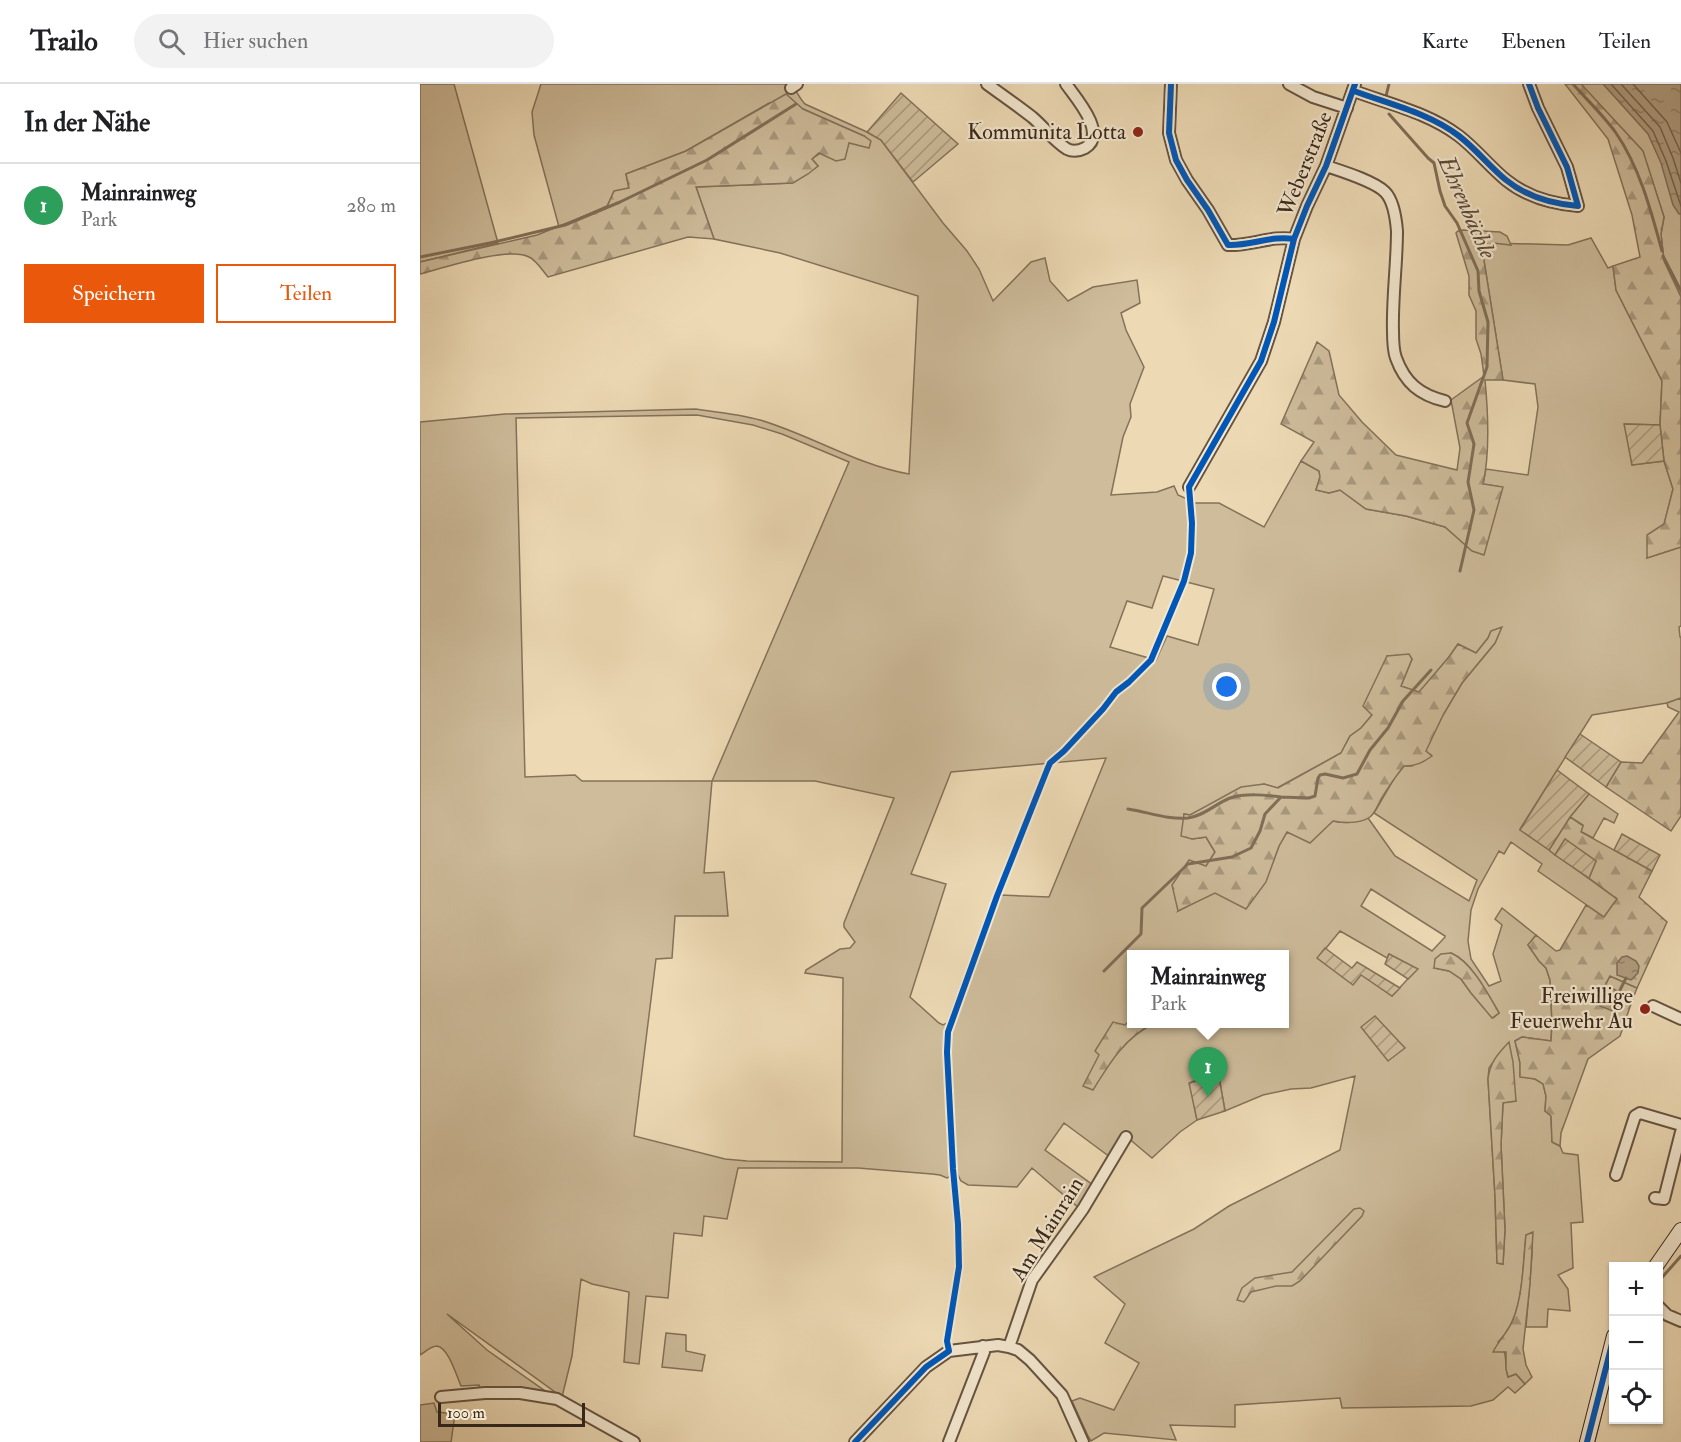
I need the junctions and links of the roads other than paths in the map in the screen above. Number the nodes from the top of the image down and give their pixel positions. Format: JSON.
{"nodes":[{"id":1,"x":987,"y":84,"type":"edge"},
{"id":2,"x":1066,"y":84,"type":"edge"},
{"id":3,"x":1171,"y":84,"type":"edge"},
{"id":4,"x":1289,"y":84,"type":"edge"},
{"id":5,"x":1529,"y":84,"type":"edge"},
{"id":6,"x":1354,"y":88,"type":"edge"},
{"id":7,"x":1347,"y":108,"type":"junction"},
{"id":8,"x":1326,"y":166,"type":"junction"},
{"id":9,"x":1294,"y":240,"type":"junction"},
{"id":10,"x":1445,"y":401,"type":"dead end"},
{"id":11,"x":1189,"y":487,"type":"dead end"},
{"id":12,"x":1653,"y":1006,"type":"dead end"},
{"id":13,"x":1681,"y":1019,"type":"edge"},
{"id":14,"x":1681,"y":1125,"type":"edge"},
{"id":15,"x":1681,"y":1132,"type":"edge"},
{"id":16,"x":1126,"y":1137,"type":"dead end"},
{"id":17,"x":1616,"y":1175,"type":"dead end"},
{"id":18,"x":1655,"y":1198,"type":"dead end"},
{"id":19,"x":1681,"y":1230,"type":"edge"},
{"id":20,"x":1659,"y":1262,"type":"edge"},
{"id":21,"x":1663,"y":1310,"type":"edge"},
{"id":22,"x":1681,"y":1321,"type":"edge"},
{"id":23,"x":983,"y":1346,"type":"junction"},
{"id":24,"x":1009,"y":1347,"type":"junction"},
{"id":25,"x":1609,"y":1356,"type":"edge"},
{"id":26,"x":441,"y":1397,"type":"dead end"},
{"id":27,"x":634,"y":1442,"type":"edge"},
{"id":28,"x":855,"y":1442,"type":"edge"},
{"id":29,"x":949,"y":1442,"type":"edge"},
{"id":30,"x":1083,"y":1442,"type":"edge"},
{"id":31,"x":1587,"y":1442,"type":"edge"}],
"edges":[{"from":1,"to":2,"type":"street"},
{"from":3,"to":9,"type":"street"},
{"from":4,"to":7,"type":"street"},
{"from":5,"to":6,"type":"street"},
{"from":6,"to":7,"type":"street","name":"Weberstraße"},
{"from":7,"to":8,"type":"street","name":"Weberstraße"},
{"from":8,"to":9,"type":"street","name":"Weberstraße"},
{"from":8,"to":10,"type":"street"},
{"from":9,"to":11,"type":"street","name":"Weberstraße"},
{"from":12,"to":13,"type":"street"},
{"from":14,"to":17,"type":"street"},
{"from":15,"to":18,"type":"street"},
{"from":16,"to":24,"type":"street","name":"Am Mainrain"},
{"from":19,"to":20,"type":"main road"},
{"from":21,"to":22,"type":"street"},
{"from":23,"to":24,"type":"street"},
{"from":23,"to":28,"type":"street"},
{"from":23,"to":29,"type":"street"},
{"from":24,"to":30,"type":"street"},
{"from":25,"to":31,"type":"main road"},
{"from":26,"to":27,"type":"street"}]}
